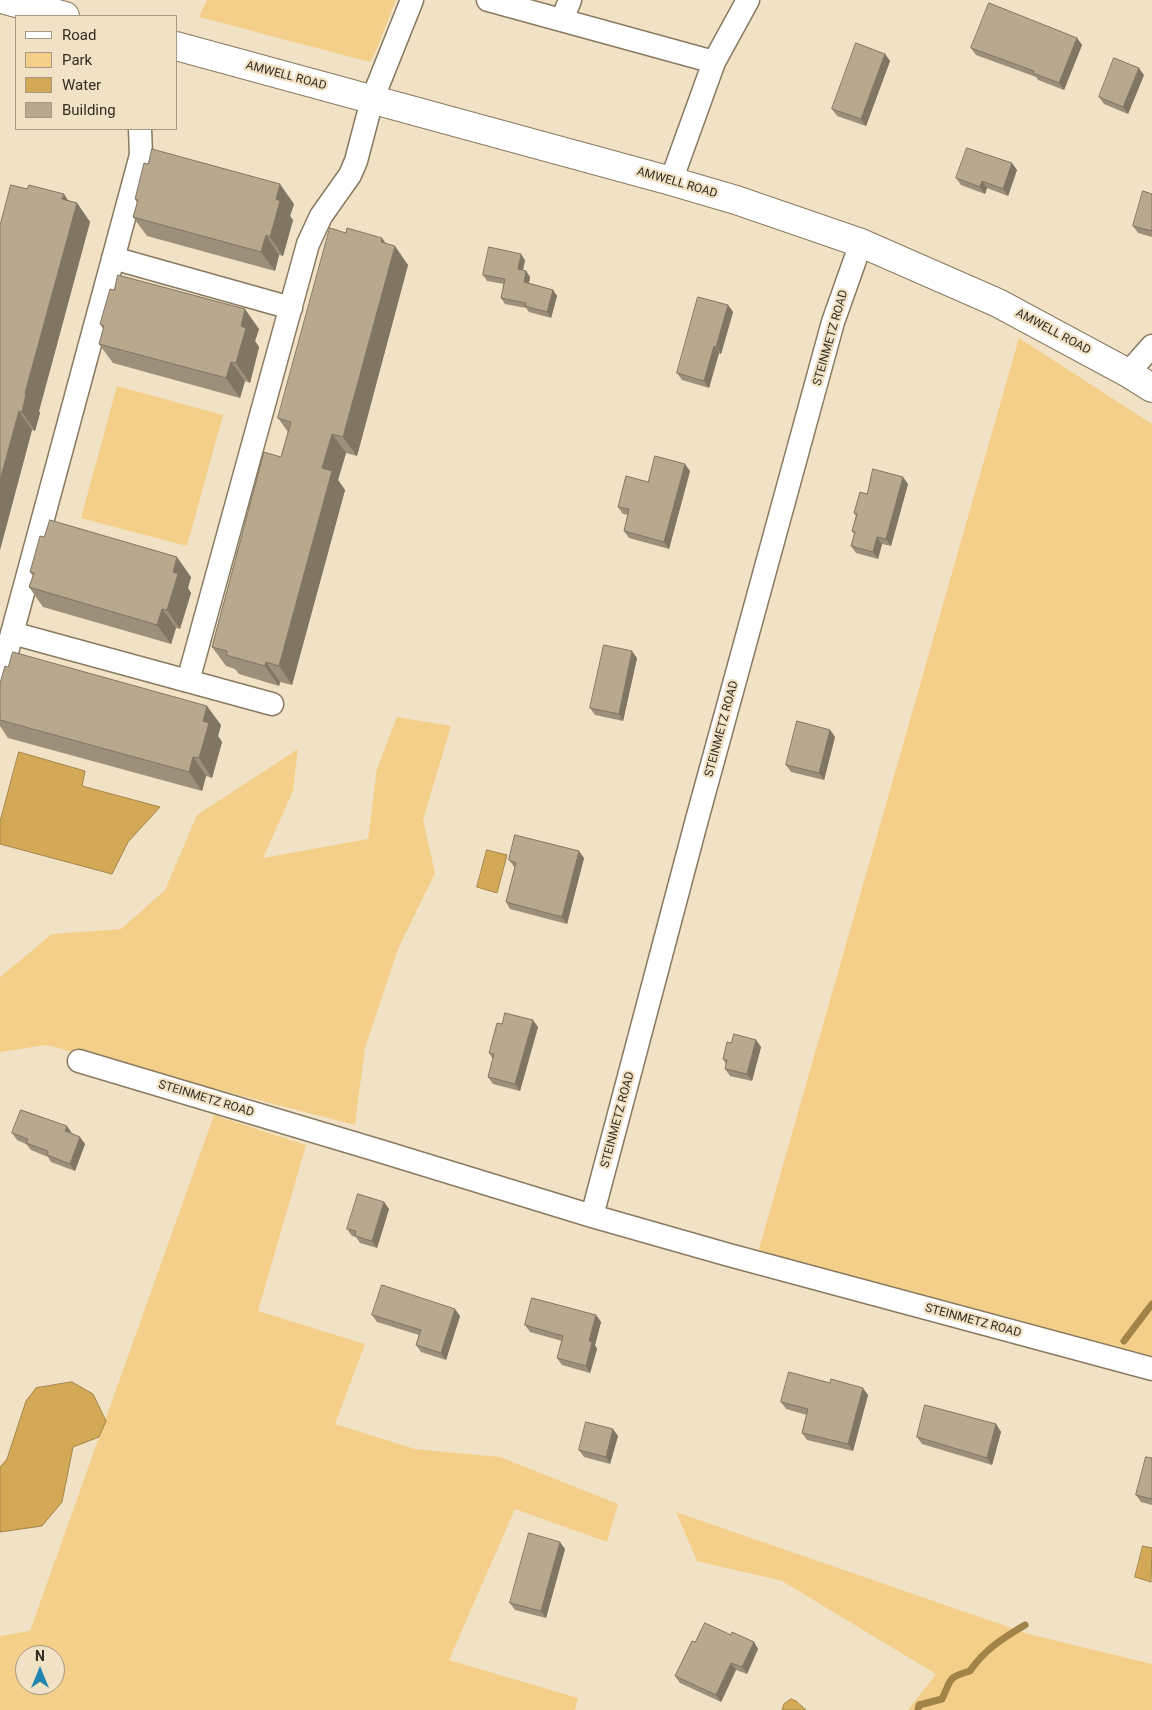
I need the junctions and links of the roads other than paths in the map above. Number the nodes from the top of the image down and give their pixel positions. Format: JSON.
{"nodes":[{"id":1,"x":5,"y":0,"type":"edge"},
{"id":2,"x":412,"y":0,"type":"edge"},
{"id":3,"x":488,"y":0,"type":"edge"},
{"id":4,"x":748,"y":0,"type":"edge"},
{"id":5,"x":566,"y":10,"type":"edge"},
{"id":6,"x":61,"y":15,"type":"edge"},
{"id":7,"x":178,"y":47,"type":"edge"},
{"id":8,"x":714,"y":62,"type":"junction"},
{"id":9,"x":372,"y":100,"type":"junction"},
{"id":10,"x":140,"y":130,"type":"edge"},
{"id":11,"x":671,"y":181,"type":"junction"},
{"id":12,"x":861,"y":243,"type":"junction"},
{"id":13,"x":113,"y":258,"type":"junction"},
{"id":14,"x":291,"y":308,"type":"junction"},
{"id":15,"x":1152,"y":346,"type":"edge"},
{"id":16,"x":1128,"y":372,"type":"junction"},
{"id":17,"x":1152,"y":388,"type":"edge"},
{"id":18,"x":12,"y":633,"type":"junction"},
{"id":19,"x":0,"y":678,"type":"edge"},
{"id":20,"x":188,"y":682,"type":"junction"},
{"id":21,"x":272,"y":704,"type":"dead end"},
{"id":22,"x":79,"y":1061,"type":"dead end"},
{"id":23,"x":592,"y":1216,"type":"junction"},
{"id":24,"x":1152,"y":1369,"type":"edge"}],
"edges":[{"from":1,"to":6,"type":"main road"},
{"from":2,"to":9,"type":"street"},
{"from":3,"to":5,"type":"street"},
{"from":4,"to":8,"type":"street"},
{"from":5,"to":8,"type":"street"},
{"from":7,"to":9,"type":"main road","name":"AMWELL ROAD"},
{"from":8,"to":11,"type":"street"},
{"from":9,"to":11,"type":"main road","name":"AMWELL ROAD"},
{"from":9,"to":14,"type":"street"},
{"from":10,"to":13,"type":"street"},
{"from":11,"to":12,"type":"main road","name":"AMWELL ROAD"},
{"from":12,"to":16,"type":"main road","name":"AMWELL ROAD"},
{"from":12,"to":23,"type":"street","name":"STEINMETZ ROAD"},
{"from":13,"to":14,"type":"street"},
{"from":13,"to":18,"type":"street"},
{"from":14,"to":20,"type":"street"},
{"from":15,"to":16,"type":"street"},
{"from":16,"to":17,"type":"main road","name":"AMWELL ROAD"},
{"from":18,"to":19,"type":"street"},
{"from":18,"to":20,"type":"street"},
{"from":20,"to":21,"type":"street"},
{"from":22,"to":23,"type":"street","name":"STEINMETZ ROAD"},
{"from":23,"to":24,"type":"street","name":"STEINMETZ ROAD"}]}
